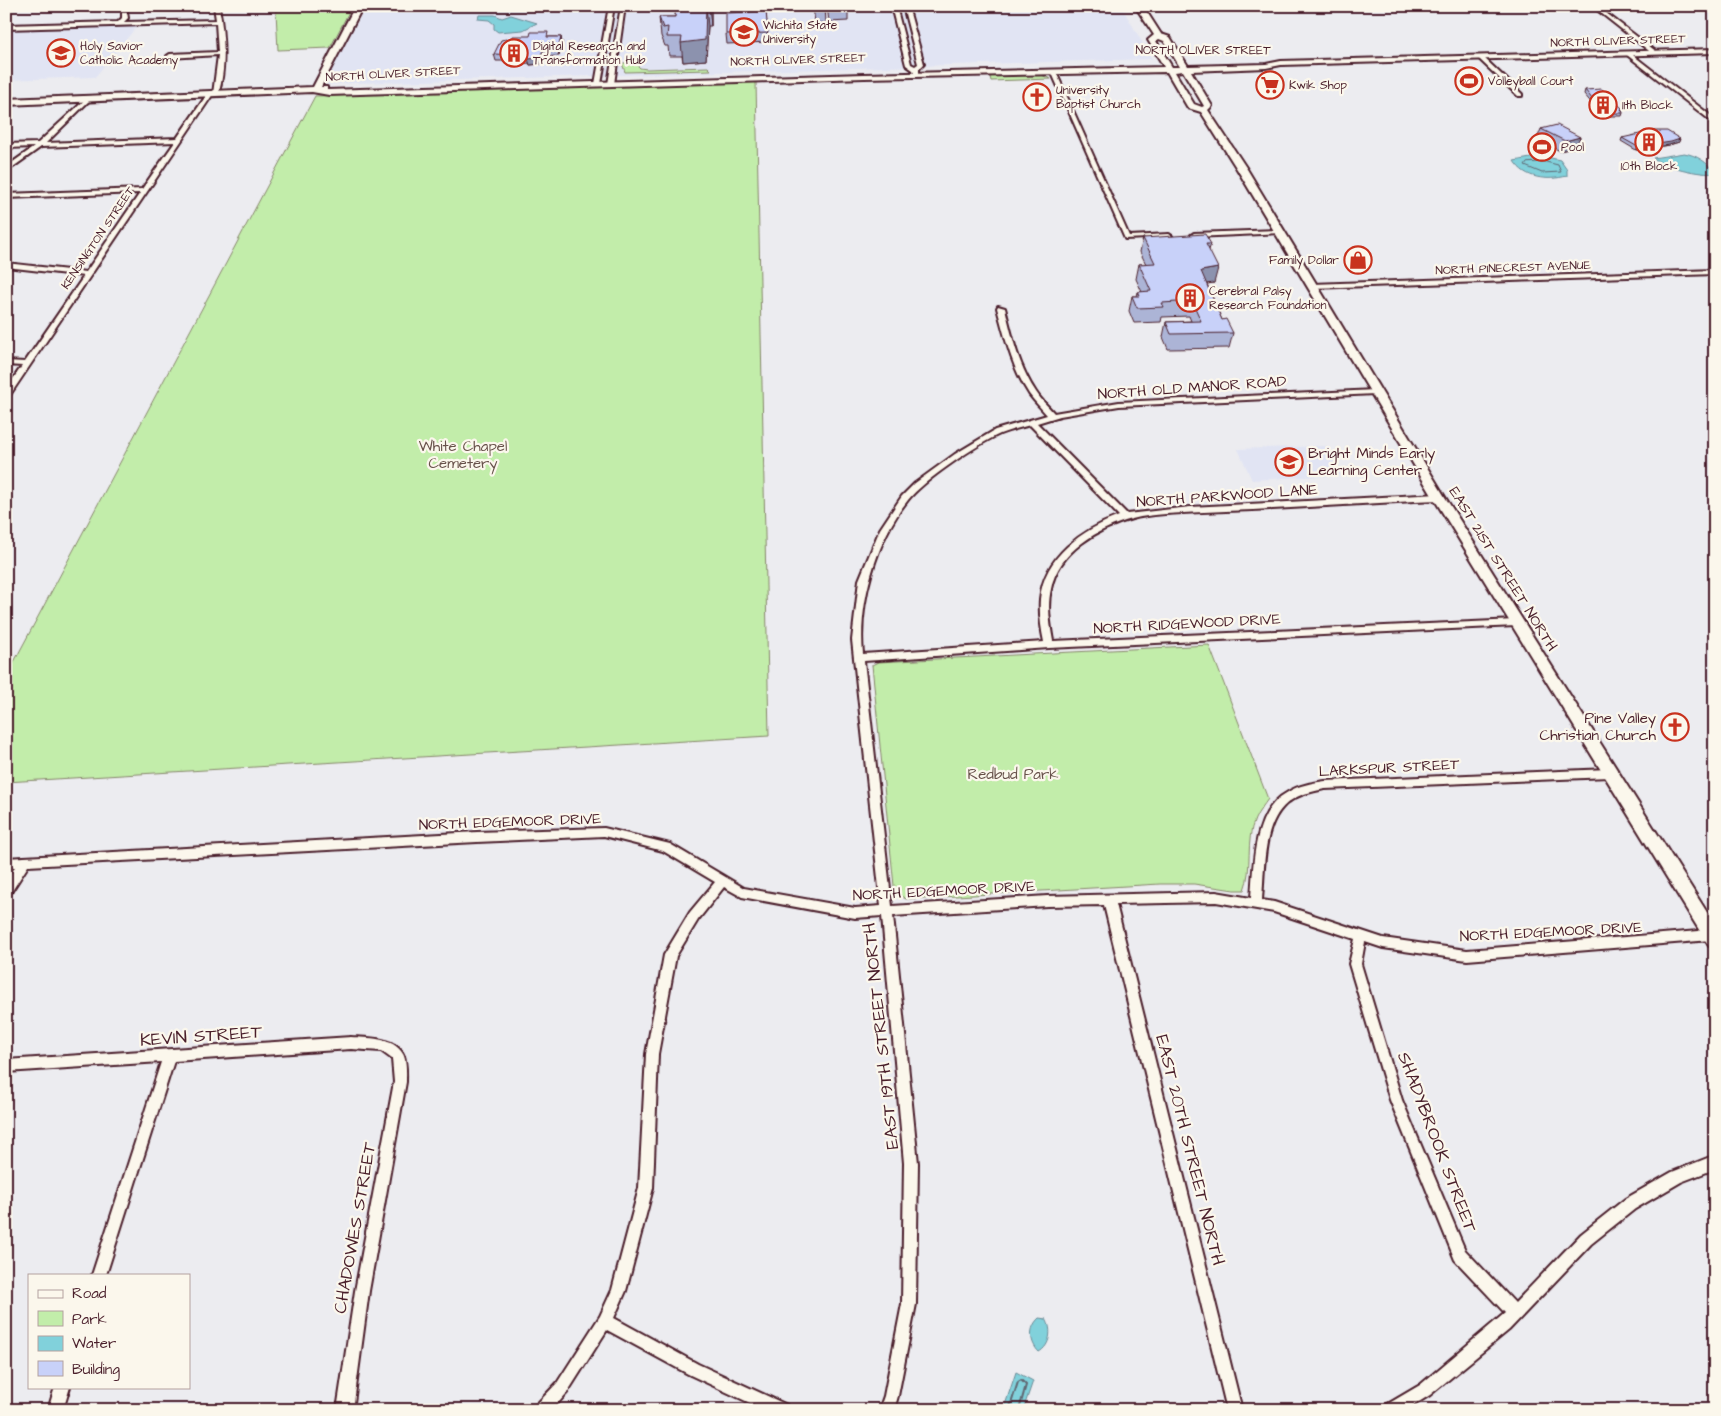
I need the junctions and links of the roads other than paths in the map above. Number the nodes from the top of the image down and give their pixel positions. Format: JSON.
{"nodes":[{"id":1,"x":124,"y":6,"type":"edge"},
{"id":2,"x":216,"y":6,"type":"edge"},
{"id":3,"x":359,"y":6,"type":"edge"},
{"id":4,"x":612,"y":6,"type":"edge"},
{"id":5,"x":623,"y":6,"type":"edge"},
{"id":6,"x":893,"y":6,"type":"edge"},
{"id":7,"x":905,"y":6,"type":"edge"},
{"id":8,"x":1139,"y":6,"type":"edge"},
{"id":9,"x":1594,"y":6,"type":"edge"},
{"id":10,"x":219,"y":21,"type":"junction"},
{"id":11,"x":119,"y":24,"type":"junction"},
{"id":12,"x":6,"y":27,"type":"edge"},
{"id":13,"x":1158,"y":36,"type":"junction"},
{"id":14,"x":1715,"y":51,"type":"edge"},
{"id":15,"x":221,"y":52,"type":"junction"},
{"id":16,"x":1655,"y":53,"type":"junction"},
{"id":17,"x":1629,"y":54,"type":"junction"},
{"id":18,"x":170,"y":56,"type":"dead end"},
{"id":19,"x":1481,"y":58,"type":"junction"},
{"id":20,"x":1167,"y":66,"type":"junction"},
{"id":21,"x":1183,"y":66,"type":"junction"},
{"id":22,"x":917,"y":72,"type":"junction"},
{"id":23,"x":1054,"y":72,"type":"junction"},
{"id":24,"x":612,"y":81,"type":"junction"},
{"id":25,"x":599,"y":82,"type":"junction"},
{"id":26,"x":315,"y":91,"type":"junction"},
{"id":27,"x":213,"y":94,"type":"junction"},
{"id":28,"x":1520,"y":95,"type":"dead end"},
{"id":29,"x":88,"y":99,"type":"junction"},
{"id":30,"x":6,"y":102,"type":"edge"},
{"id":31,"x":1204,"y":110,"type":"junction"},
{"id":32,"x":1715,"y":122,"type":"edge"},
{"id":33,"x":178,"y":140,"type":"junction"},
{"id":34,"x":41,"y":144,"type":"junction"},
{"id":35,"x":6,"y":146,"type":"edge"},
{"id":36,"x":6,"y":170,"type":"edge"},
{"id":37,"x":143,"y":191,"type":"junction"},
{"id":38,"x":6,"y":196,"type":"edge"},
{"id":39,"x":1280,"y":232,"type":"junction"},
{"id":40,"x":1174,"y":236,"type":"edge"},
{"id":41,"x":1183,"y":236,"type":"edge"},
{"id":42,"x":6,"y":266,"type":"edge"},
{"id":43,"x":1715,"y":272,"type":"edge"},
{"id":44,"x":88,"y":274,"type":"junction"},
{"id":45,"x":1312,"y":286,"type":"junction"},
{"id":46,"x":1001,"y":308,"type":"dead end"},
{"id":47,"x":6,"y":363,"type":"edge"},
{"id":48,"x":27,"y":364,"type":"junction"},
{"id":49,"x":17,"y":379,"type":"junction"},
{"id":50,"x":6,"y":380,"type":"edge"},
{"id":51,"x":1375,"y":392,"type":"junction"},
{"id":52,"x":6,"y":395,"type":"edge"},
{"id":53,"x":1052,"y":416,"type":"junction"},
{"id":54,"x":1032,"y":423,"type":"junction"},
{"id":55,"x":1439,"y":497,"type":"junction"},
{"id":56,"x":1126,"y":518,"type":"junction"},
{"id":57,"x":1516,"y":622,"type":"junction"},
{"id":58,"x":1049,"y":645,"type":"junction"},
{"id":59,"x":859,"y":658,"type":"junction"},
{"id":60,"x":1610,"y":773,"type":"junction"},
{"id":61,"x":25,"y":862,"type":"junction"},
{"id":62,"x":6,"y":863,"type":"edge"},
{"id":63,"x":722,"y":880,"type":"junction"},
{"id":64,"x":6,"y":891,"type":"edge"},
{"id":65,"x":1109,"y":900,"type":"junction"},
{"id":66,"x":1256,"y":904,"type":"junction"},
{"id":67,"x":887,"y":911,"type":"junction"},
{"id":68,"x":1362,"y":936,"type":"junction"},
{"id":69,"x":1713,"y":938,"type":"edge"},
{"id":70,"x":394,"y":1053,"type":"joint"},
{"id":71,"x":169,"y":1056,"type":"junction"},
{"id":72,"x":6,"y":1066,"type":"edge"},
{"id":73,"x":1715,"y":1162,"type":"edge"},
{"id":74,"x":99,"y":1274,"type":"edge"},
{"id":75,"x":1516,"y":1313,"type":"junction"},
{"id":76,"x":605,"y":1321,"type":"junction"},
{"id":77,"x":62,"y":1388,"type":"edge"},
{"id":78,"x":55,"y":1410,"type":"edge"},
{"id":79,"x":345,"y":1410,"type":"edge"},
{"id":80,"x":541,"y":1410,"type":"edge"},
{"id":81,"x":782,"y":1410,"type":"edge"},
{"id":82,"x":886,"y":1410,"type":"edge"},
{"id":83,"x":1235,"y":1410,"type":"edge"},
{"id":84,"x":1391,"y":1410,"type":"edge"}],
"edges":[{"from":1,"to":11,"type":"street"},
{"from":2,"to":10,"type":"street"},
{"from":3,"to":26,"type":"main road"},
{"from":4,"to":25,"type":"street"},
{"from":5,"to":24,"type":"street"},
{"from":6,"to":22,"type":"street"},
{"from":7,"to":22,"type":"street"},
{"from":8,"to":13,"type":"main road","name":"EAST 21ST STREET NORTH"},
{"from":9,"to":16,"type":"street"},
{"from":10,"to":11,"type":"street"},
{"from":10,"to":15,"type":"street"},
{"from":11,"to":12,"type":"street"},
{"from":13,"to":20,"type":"main road","name":"EAST 21ST STREET NORTH"},
{"from":13,"to":21,"type":"main road","name":"EAST 21ST STREET NORTH"},
{"from":14,"to":16,"type":"main road","name":"NORTH OLIVER STREET"},
{"from":15,"to":18,"type":"street"},
{"from":15,"to":27,"type":"street"},
{"from":16,"to":17,"type":"main road","name":"NORTH OLIVER STREET"},
{"from":17,"to":19,"type":"main road","name":"NORTH OLIVER STREET"},
{"from":17,"to":32,"type":"street"},
{"from":19,"to":21,"type":"main road","name":"NORTH OLIVER STREET"},
{"from":19,"to":28,"type":"street"},
{"from":20,"to":21,"type":"main road","name":"NORTH OLIVER STREET"},
{"from":20,"to":22,"type":"main road","name":"NORTH OLIVER STREET"},
{"from":20,"to":23,"type":"main road","name":"NORTH OLIVER STREET"},
{"from":20,"to":31,"type":"main road","name":"EAST 21ST STREET NORTH"},
{"from":21,"to":31,"type":"main road","name":"EAST 21ST STREET NORTH"},
{"from":22,"to":23,"type":"main road","name":"NORTH OLIVER STREET"},
{"from":22,"to":24,"type":"main road","name":"NORTH OLIVER STREET"},
{"from":23,"to":40,"type":"street"},
{"from":24,"to":25,"type":"main road","name":"NORTH OLIVER STREET"},
{"from":25,"to":26,"type":"main road","name":"NORTH OLIVER STREET"},
{"from":26,"to":27,"type":"main road","name":"NORTH OLIVER STREET"},
{"from":27,"to":29,"type":"main road","name":"NORTH OLIVER STREET"},
{"from":27,"to":33,"type":"street","name":"KENSINGTON STREET"},
{"from":29,"to":30,"type":"main road","name":"NORTH OLIVER STREET"},
{"from":29,"to":34,"type":"street"},
{"from":31,"to":39,"type":"main road","name":"EAST 21ST STREET NORTH"},
{"from":33,"to":34,"type":"street"},
{"from":33,"to":37,"type":"street","name":"KENSINGTON STREET"},
{"from":34,"to":35,"type":"street"},
{"from":34,"to":36,"type":"street"},
{"from":37,"to":38,"type":"street"},
{"from":37,"to":44,"type":"street","name":"KENSINGTON STREET"},
{"from":39,"to":41,"type":"street"},
{"from":39,"to":45,"type":"main road","name":"EAST 21ST STREET NORTH"},
{"from":42,"to":44,"type":"street"},
{"from":43,"to":45,"type":"street","name":"NORTH PINECREST AVENUE"},
{"from":44,"to":48,"type":"street","name":"KENSINGTON STREET"},
{"from":45,"to":51,"type":"main road","name":"EAST 21ST STREET NORTH"},
{"from":46,"to":53,"type":"street"},
{"from":47,"to":48,"type":"street"},
{"from":48,"to":49,"type":"street","name":"KENSINGTON STREET"},
{"from":49,"to":50,"type":"street"},
{"from":49,"to":52,"type":"street","name":"KENSINGTON STREET"},
{"from":51,"to":53,"type":"street","name":"NORTH OLD MANOR ROAD"},
{"from":51,"to":55,"type":"main road","name":"EAST 21ST STREET NORTH"},
{"from":53,"to":54,"type":"street","name":"NORTH OLD MANOR ROAD"},
{"from":54,"to":56,"type":"street"},
{"from":54,"to":59,"type":"street","name":"NORTH OLD MANOR ROAD"},
{"from":55,"to":56,"type":"street","name":"NORTH PARKWOOD LANE"},
{"from":55,"to":57,"type":"main road","name":"EAST 21ST STREET NORTH"},
{"from":56,"to":58,"type":"street","name":"NORTH PARKWOOD LANE"},
{"from":57,"to":58,"type":"street","name":"NORTH RIDGEWOOD DRIVE"},
{"from":57,"to":60,"type":"main road","name":"EAST 21ST STREET NORTH"},
{"from":58,"to":59,"type":"street","name":"NORTH RIDGEWOOD DRIVE"},
{"from":59,"to":67,"type":"street","name":"EAST 19TH STREET NORTH"},
{"from":60,"to":66,"type":"street","name":"LARKSPUR STREET"},
{"from":60,"to":69,"type":"main road","name":"EAST 21ST STREET NORTH"},
{"from":61,"to":62,"type":"street","name":"NORTH EDGEMOOR DRIVE"},
{"from":61,"to":63,"type":"street","name":"NORTH EDGEMOOR DRIVE"},
{"from":61,"to":64,"type":"street"},
{"from":63,"to":67,"type":"street","name":"NORTH EDGEMOOR DRIVE"},
{"from":63,"to":76,"type":"street"},
{"from":65,"to":66,"type":"street","name":"NORTH EDGEMOOR DRIVE"},
{"from":65,"to":67,"type":"street","name":"NORTH EDGEMOOR DRIVE"},
{"from":65,"to":83,"type":"street","name":"EAST 20TH STREET NORTH"},
{"from":66,"to":68,"type":"street","name":"NORTH EDGEMOOR DRIVE"},
{"from":67,"to":82,"type":"street","name":"EAST 19TH STREET NORTH"},
{"from":68,"to":69,"type":"street","name":"NORTH EDGEMOOR DRIVE"},
{"from":68,"to":75,"type":"street","name":"SHADYBROOK STREET"},
{"from":70,"to":71,"type":"street","name":"KEVIN STREET"},
{"from":70,"to":79,"type":"street","name":"CHADOWES STREET"},
{"from":71,"to":72,"type":"street","name":"KEVIN STREET"},
{"from":71,"to":74,"type":"street"},
{"from":73,"to":75,"type":"street"},
{"from":75,"to":84,"type":"street"},
{"from":76,"to":80,"type":"street"},
{"from":76,"to":81,"type":"street"},
{"from":77,"to":78,"type":"street"}]}
